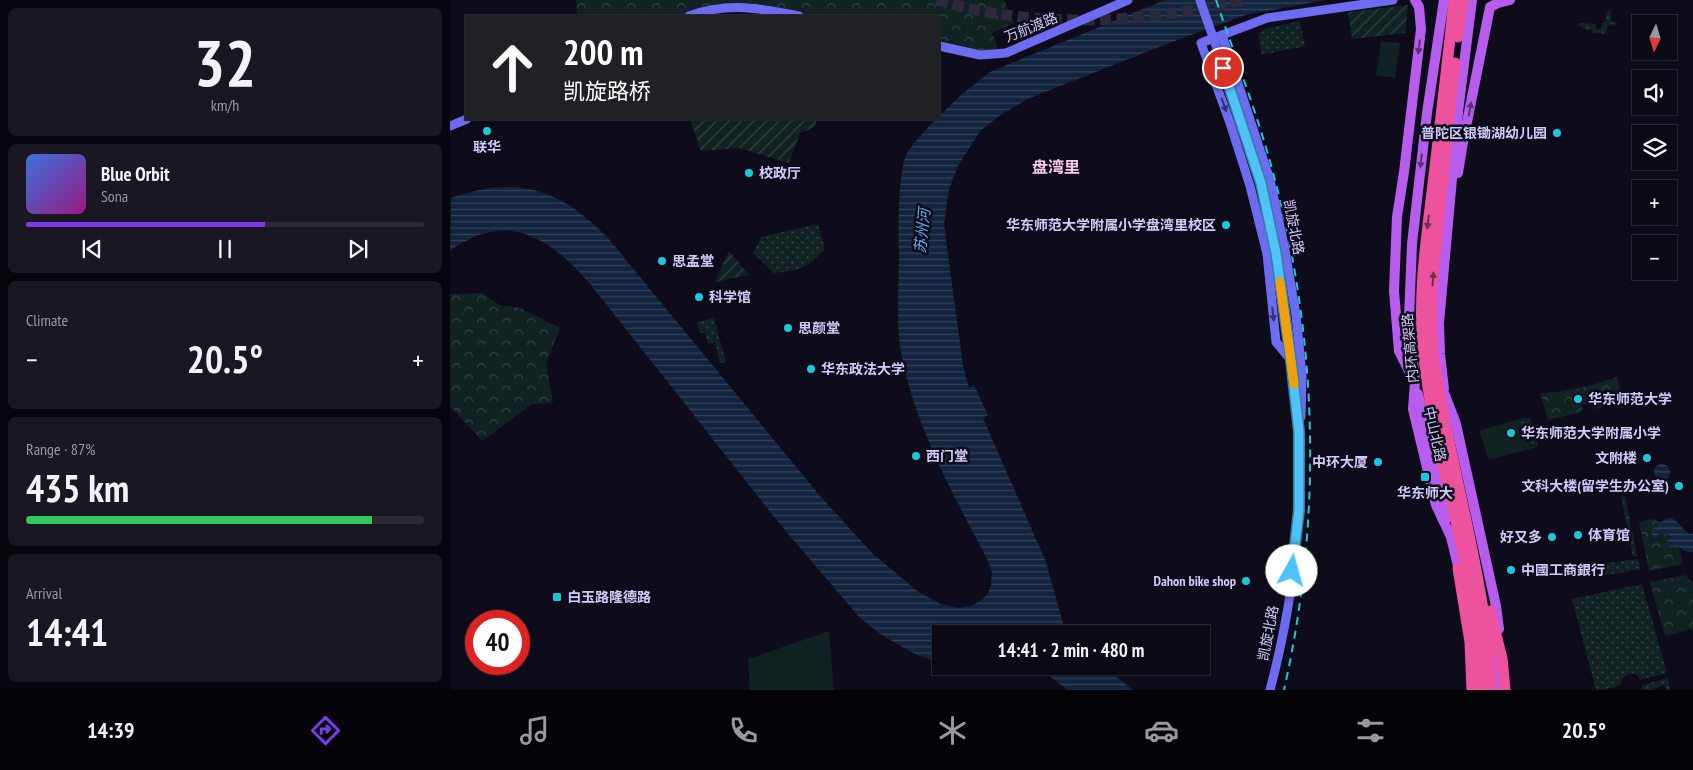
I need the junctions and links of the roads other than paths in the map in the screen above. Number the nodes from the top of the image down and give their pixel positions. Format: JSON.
{"nodes":[{"id":1,"x":1200,"y":0,"type":"edge"},
{"id":2,"x":1393,"y":0,"type":"edge"},
{"id":3,"x":1415,"y":0,"type":"edge"},
{"id":4,"x":1444,"y":0,"type":"edge"},
{"id":5,"x":1454,"y":0,"type":"edge"},
{"id":6,"x":1463,"y":0,"type":"edge"},
{"id":7,"x":1472,"y":0,"type":"edge"},
{"id":8,"x":1510,"y":0,"type":"edge"},
{"id":9,"x":1126,"y":1,"type":"edge"},
{"id":10,"x":692,"y":15,"type":"edge"},
{"id":11,"x":794,"y":15,"type":"edge"},
{"id":12,"x":1222,"y":35,"type":"junction"},
{"id":13,"x":940,"y":46,"type":"edge"},
{"id":14,"x":465,"y":120,"type":"edge"},
{"id":15,"x":450,"y":126,"type":"edge"},
{"id":16,"x":1446,"y":243,"type":"junction"},
{"id":17,"x":1291,"y":360,"type":"junction"},
{"id":18,"x":1414,"y":381,"type":"junction"},
{"id":19,"x":1445,"y":395,"type":"junction"},
{"id":20,"x":1436,"y":430,"type":"junction"},
{"id":21,"x":1299,"y":432,"type":"junction"},
{"id":22,"x":1477,"y":575,"type":"junction"},
{"id":23,"x":1270,"y":690,"type":"edge"},
{"id":24,"x":1472,"y":690,"type":"edge"},
{"id":25,"x":1477,"y":690,"type":"edge"},
{"id":26,"x":1481,"y":690,"type":"edge"},
{"id":27,"x":1491,"y":690,"type":"edge"},
{"id":28,"x":1497,"y":690,"type":"edge"},
{"id":29,"x":1505,"y":690,"type":"edge"}],
"edges":[{"from":1,"to":17,"type":"street","name":"凯旋北路"},
{"from":2,"to":12,"type":"street"},
{"from":3,"to":18,"type":"main road","one_way":true},
{"from":4,"to":18,"type":"main road","name":"中山北路","one_way":true},
{"from":5,"to":20,"type":"highway","name":"内环高架路","one_way":true},
{"from":22,"to":6,"type":"highway","name":"内环高架路","one_way":true},
{"from":7,"to":16,"type":"main road","name":"中山北路"},
{"from":16,"to":8,"type":"main road","one_way":true},
{"from":9,"to":13,"type":"street","name":"万航渡路"},
{"from":10,"to":11,"type":"street"},
{"from":12,"to":17,"type":"street","one_way":true},
{"from":12,"to":21,"type":"street","name":"凯旋北路"},
{"from":14,"to":15,"type":"street"},
{"from":16,"to":19,"type":"main road","name":"中山北路"},
{"from":17,"to":21,"type":"street","name":"凯旋北路"},
{"from":18,"to":25,"type":"main road","name":"中山北路"},
{"from":19,"to":28,"type":"main road","name":"中山北路"},
{"from":19,"to":29,"type":"main road","name":"中山北路"},
{"from":20,"to":24,"type":"highway"},
{"from":20,"to":26,"type":"highway","name":"内环高架路"},
{"from":21,"to":23,"type":"street","name":"凯旋北路"},
{"from":22,"to":27,"type":"highway","name":"内环高架路"},
{"from":22,"to":29,"type":"highway"}]}
